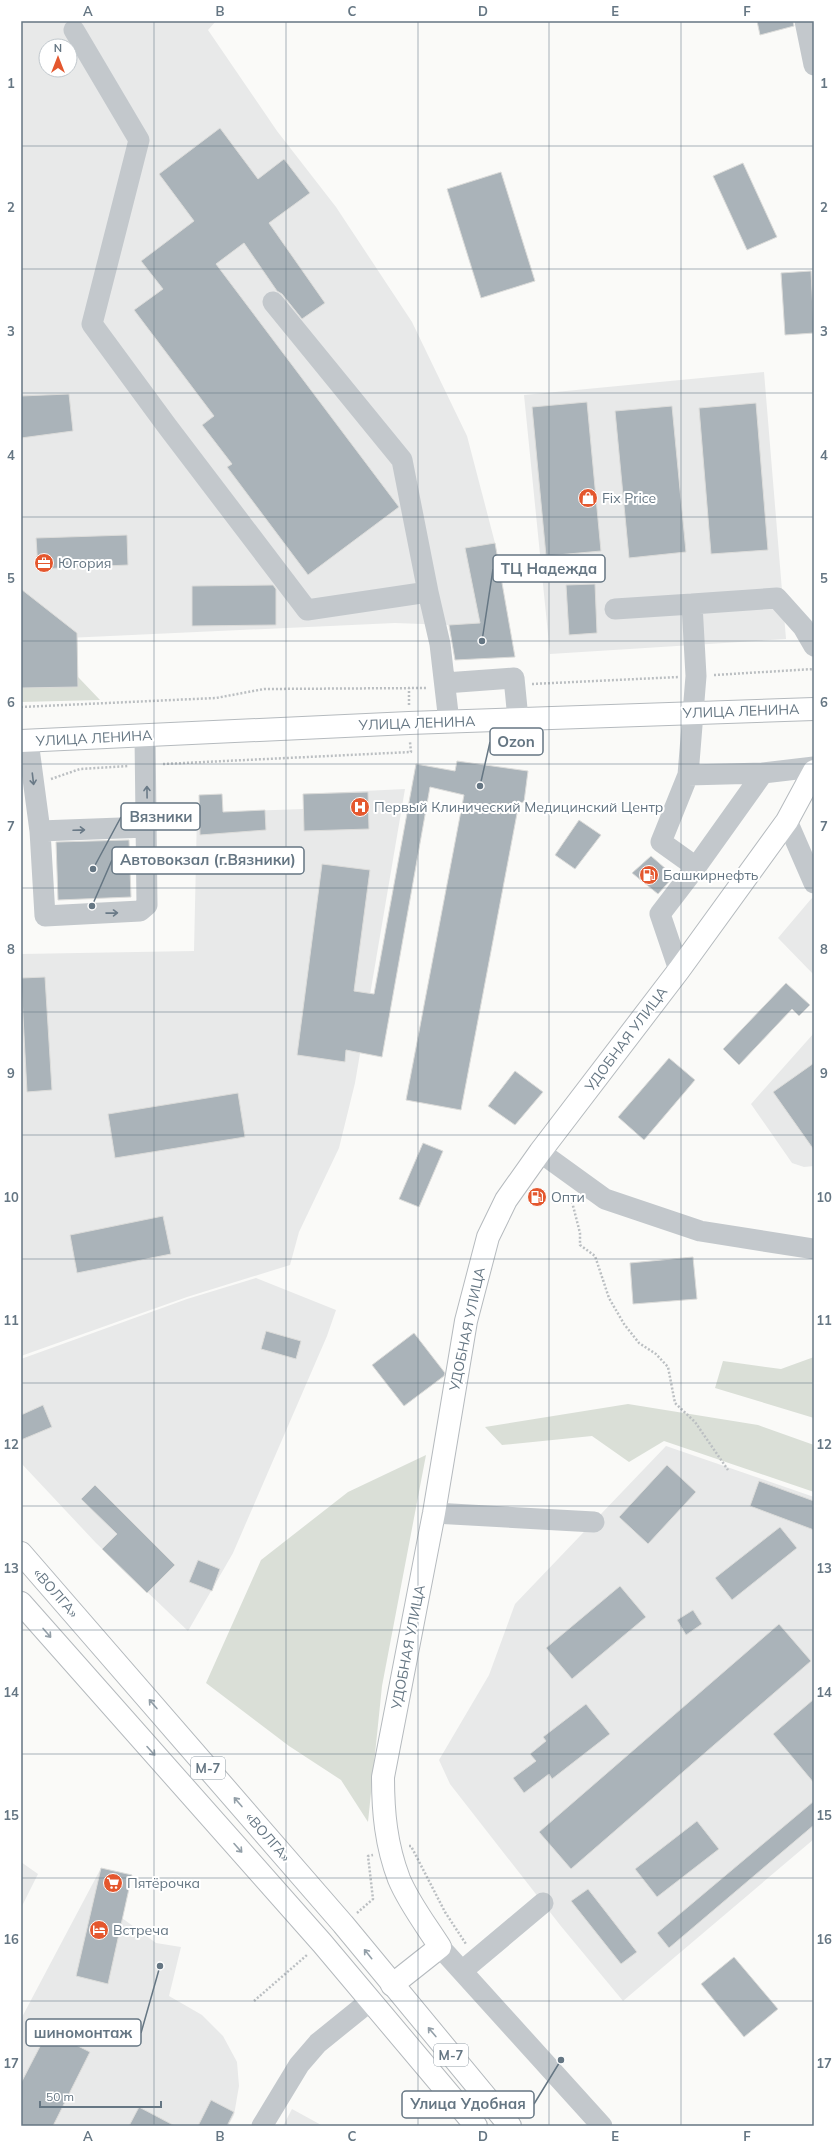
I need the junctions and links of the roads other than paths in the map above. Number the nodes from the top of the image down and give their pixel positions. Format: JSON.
{"nodes":[{"id":1,"x":805,"y":21,"type":"edge"},
{"id":2,"x":74,"y":30,"type":"dead end"},
{"id":3,"x":814,"y":65,"type":"edge"},
{"id":4,"x":273,"y":302,"type":"dead end"},
{"id":5,"x":428,"y":592,"type":"junction"},
{"id":6,"x":692,"y":604,"type":"junction"},
{"id":7,"x":614,"y":609,"type":"dead end"},
{"id":8,"x":814,"y":646,"type":"edge"},
{"id":9,"x":445,"y":685,"type":"junction"},
{"id":10,"x":814,"y":709,"type":"edge"},
{"id":11,"x":694,"y":713,"type":"junction"},
{"id":12,"x":518,"y":719,"type":"junction"},
{"id":13,"x":449,"y":722,"type":"junction"},
{"id":14,"x":145,"y":736,"type":"junction"},
{"id":15,"x":25,"y":741,"type":"edge"},
{"id":16,"x":814,"y":767,"type":"edge"},
{"id":17,"x":814,"y":771,"type":"edge"},
{"id":18,"x":763,"y":773,"type":"junction"},
{"id":19,"x":688,"y":775,"type":"junction"},
{"id":20,"x":787,"y":820,"type":"junction"},
{"id":21,"x":147,"y":827,"type":"junction"},
{"id":22,"x":40,"y":831,"type":"junction"},
{"id":23,"x":696,"y":868,"type":"junction"},
{"id":24,"x":814,"y":882,"type":"edge"},
{"id":25,"x":679,"y":970,"type":"junction"},
{"id":26,"x":540,"y":1152,"type":"junction"},
{"id":27,"x":814,"y":1249,"type":"edge"},
{"id":28,"x":434,"y":1513,"type":"junction"},
{"id":29,"x":594,"y":1522,"type":"dead end"},
{"id":30,"x":21,"y":1553,"type":"edge"},
{"id":31,"x":21,"y":1603,"type":"edge"},
{"id":32,"x":543,"y":1903,"type":"dead end"},
{"id":33,"x":440,"y":1947,"type":"junction"},
{"id":34,"x":469,"y":1966,"type":"junction"},
{"id":35,"x":392,"y":1985,"type":"junction"},
{"id":36,"x":370,"y":2001,"type":"junction"},
{"id":37,"x":262,"y":2126,"type":"edge"},
{"id":38,"x":476,"y":2126,"type":"edge"},
{"id":39,"x":510,"y":2126,"type":"edge"},
{"id":40,"x":602,"y":2126,"type":"edge"}],
"edges":[{"from":1,"to":3,"type":"street"},
{"from":2,"to":5,"type":"street"},
{"from":4,"to":5,"type":"street"},
{"from":5,"to":9,"type":"street"},
{"from":6,"to":7,"type":"street"},
{"from":6,"to":8,"type":"street"},
{"from":6,"to":11,"type":"street"},
{"from":9,"to":12,"type":"street"},
{"from":9,"to":13,"type":"street"},
{"from":10,"to":11,"type":"main road","name":"УЛИЦА ЛЕНИНА"},
{"from":11,"to":12,"type":"main road","name":"УЛИЦА ЛЕНИНА"},
{"from":11,"to":19,"type":"street"},
{"from":12,"to":13,"type":"main road","name":"УЛИЦА ЛЕНИНА"},
{"from":13,"to":14,"type":"main road","name":"УЛИЦА ЛЕНИНА"},
{"from":14,"to":15,"type":"main road","name":"УЛИЦА ЛЕНИНА"},
{"from":21,"to":14,"type":"street","one_way":true},
{"from":15,"to":22,"type":"street","one_way":true},
{"from":16,"to":18,"type":"street"},
{"from":17,"to":20,"type":"main road","name":"УДОБНАЯ УЛИЦА"},
{"from":18,"to":19,"type":"street"},
{"from":18,"to":23,"type":"street"},
{"from":19,"to":23,"type":"street"},
{"from":20,"to":24,"type":"street"},
{"from":20,"to":25,"type":"main road","name":"УДОБНАЯ УЛИЦА"},
{"from":22,"to":21,"type":"street","one_way":true},
{"from":22,"to":21,"type":"street","one_way":true},
{"from":23,"to":25,"type":"street"},
{"from":25,"to":26,"type":"main road","name":"УДОБНАЯ УЛИЦА"},
{"from":26,"to":27,"type":"street"},
{"from":26,"to":28,"type":"main road","name":"УДОБНАЯ УЛИЦА"},
{"from":28,"to":29,"type":"street"},
{"from":28,"to":33,"type":"main road","name":"УДОБНАЯ УЛИЦА"},
{"from":35,"to":30,"type":"main road","name":"«ВОЛГА»","number":"М-7","one_way":true},
{"from":31,"to":36,"type":"main road","number":"М-7","one_way":true},
{"from":32,"to":34,"type":"street"},
{"from":33,"to":34,"type":"street"},
{"from":33,"to":35,"type":"main road"},
{"from":34,"to":40,"type":"street"},
{"from":35,"to":36,"type":"main road"},
{"from":39,"to":35,"type":"main road","name":"«ВОЛГА»","number":"М-7","one_way":true},
{"from":36,"to":37,"type":"street"},
{"from":36,"to":38,"type":"main road","number":"М-7"}]}
